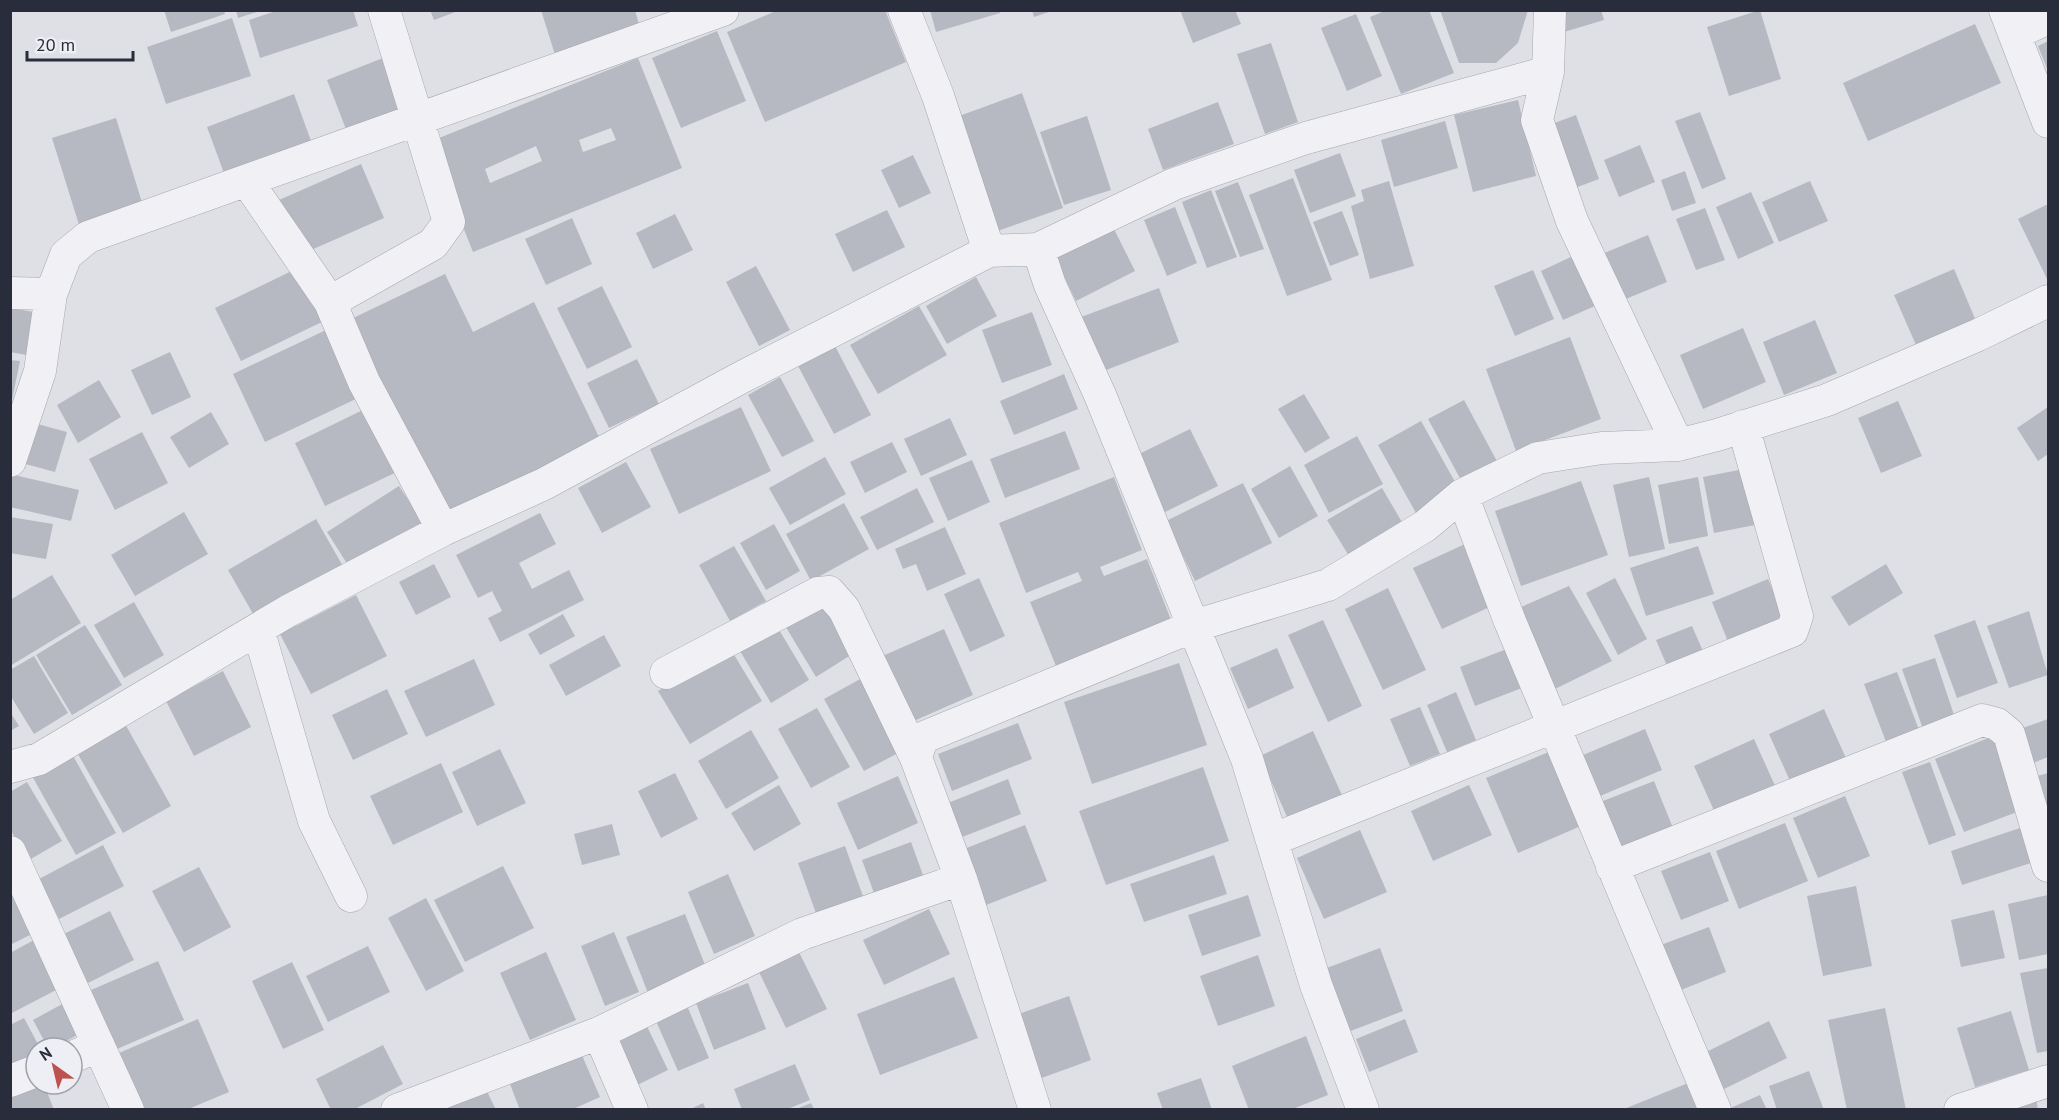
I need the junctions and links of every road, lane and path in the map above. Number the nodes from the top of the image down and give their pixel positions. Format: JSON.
{"nodes":[{"id":1,"x":384,"y":10,"type":"edge"},
{"id":2,"x":723,"y":10,"type":"edge"},
{"id":3,"x":904,"y":10,"type":"edge"},
{"id":4,"x":1550,"y":10,"type":"edge"},
{"id":5,"x":2049,"y":18,"type":"edge"},
{"id":6,"x":2010,"y":22,"type":"edge"},
{"id":7,"x":1548,"y":72,"type":"junction"},
{"id":8,"x":419,"y":121,"type":"junction"},
{"id":9,"x":2049,"y":122,"type":"edge"},
{"id":10,"x":247,"y":181,"type":"junction"},
{"id":11,"x":1038,"y":249,"type":"junction"},
{"id":12,"x":989,"y":251,"type":"junction"},
{"id":13,"x":10,"y":293,"type":"edge"},
{"id":14,"x":51,"y":294,"type":"junction"},
{"id":15,"x":2049,"y":301,"type":"edge"},
{"id":16,"x":330,"y":302,"type":"junction"},
{"id":17,"x":1743,"y":426,"type":"junction"},
{"id":18,"x":1678,"y":445,"type":"junction"},
{"id":19,"x":10,"y":461,"type":"edge"},
{"id":20,"x":1462,"y":495,"type":"junction"},
{"id":21,"x":443,"y":531,"type":"junction"},
{"id":22,"x":1194,"y":626,"type":"junction"},
{"id":23,"x":258,"y":629,"type":"junction"},
{"id":24,"x":666,"y":674,"type":"dead end"},
{"id":25,"x":1554,"y":728,"type":"junction"},
{"id":26,"x":916,"y":758,"type":"junction"},
{"id":27,"x":10,"y":767,"type":"edge"},
{"id":28,"x":1272,"y":840,"type":"junction"},
{"id":29,"x":10,"y":852,"type":"edge"},
{"id":30,"x":2049,"y":866,"type":"edge"},
{"id":31,"x":1612,"y":867,"type":"junction"},
{"id":32,"x":961,"y":879,"type":"junction"},
{"id":33,"x":351,"y":896,"type":"dead end"},
{"id":34,"x":599,"y":1033,"type":"junction"},
{"id":35,"x":86,"y":1052,"type":"edge"},
{"id":36,"x":2049,"y":1081,"type":"edge"},
{"id":37,"x":128,"y":1110,"type":"edge"},
{"id":38,"x":398,"y":1110,"type":"edge"},
{"id":39,"x":632,"y":1110,"type":"edge"},
{"id":40,"x":1035,"y":1110,"type":"edge"},
{"id":41,"x":1363,"y":1110,"type":"edge"},
{"id":42,"x":1715,"y":1110,"type":"edge"},
{"id":43,"x":1960,"y":1110,"type":"edge"}],
"edges":[{"from":1,"to":8,"type":"street"},
{"from":2,"to":8,"type":"street"},
{"from":3,"to":12,"type":"street"},
{"from":4,"to":7,"type":"street"},
{"from":5,"to":6,"type":"street"},
{"from":6,"to":9,"type":"street"},
{"from":7,"to":11,"type":"street"},
{"from":7,"to":18,"type":"street"},
{"from":8,"to":10,"type":"street"},
{"from":8,"to":16,"type":"street"},
{"from":10,"to":14,"type":"street"},
{"from":10,"to":16,"type":"street"},
{"from":11,"to":12,"type":"street"},
{"from":11,"to":22,"type":"street"},
{"from":12,"to":21,"type":"street"},
{"from":13,"to":14,"type":"street"},
{"from":14,"to":19,"type":"street"},
{"from":15,"to":17,"type":"street"},
{"from":16,"to":21,"type":"street"},
{"from":17,"to":18,"type":"street"},
{"from":17,"to":25,"type":"street"},
{"from":18,"to":20,"type":"street"},
{"from":20,"to":22,"type":"street"},
{"from":20,"to":25,"type":"street"},
{"from":21,"to":23,"type":"street"},
{"from":22,"to":26,"type":"street"},
{"from":22,"to":28,"type":"street"},
{"from":23,"to":27,"type":"street"},
{"from":23,"to":33,"type":"street"},
{"from":24,"to":26,"type":"street"},
{"from":25,"to":28,"type":"street"},
{"from":25,"to":31,"type":"street"},
{"from":26,"to":32,"type":"street"},
{"from":28,"to":41,"type":"street"},
{"from":29,"to":35,"type":"street"},
{"from":30,"to":31,"type":"street"},
{"from":31,"to":42,"type":"street"},
{"from":32,"to":34,"type":"street"},
{"from":32,"to":40,"type":"street"},
{"from":34,"to":38,"type":"street"},
{"from":34,"to":39,"type":"street"},
{"from":35,"to":37,"type":"street"},
{"from":36,"to":43,"type":"street"}]}
